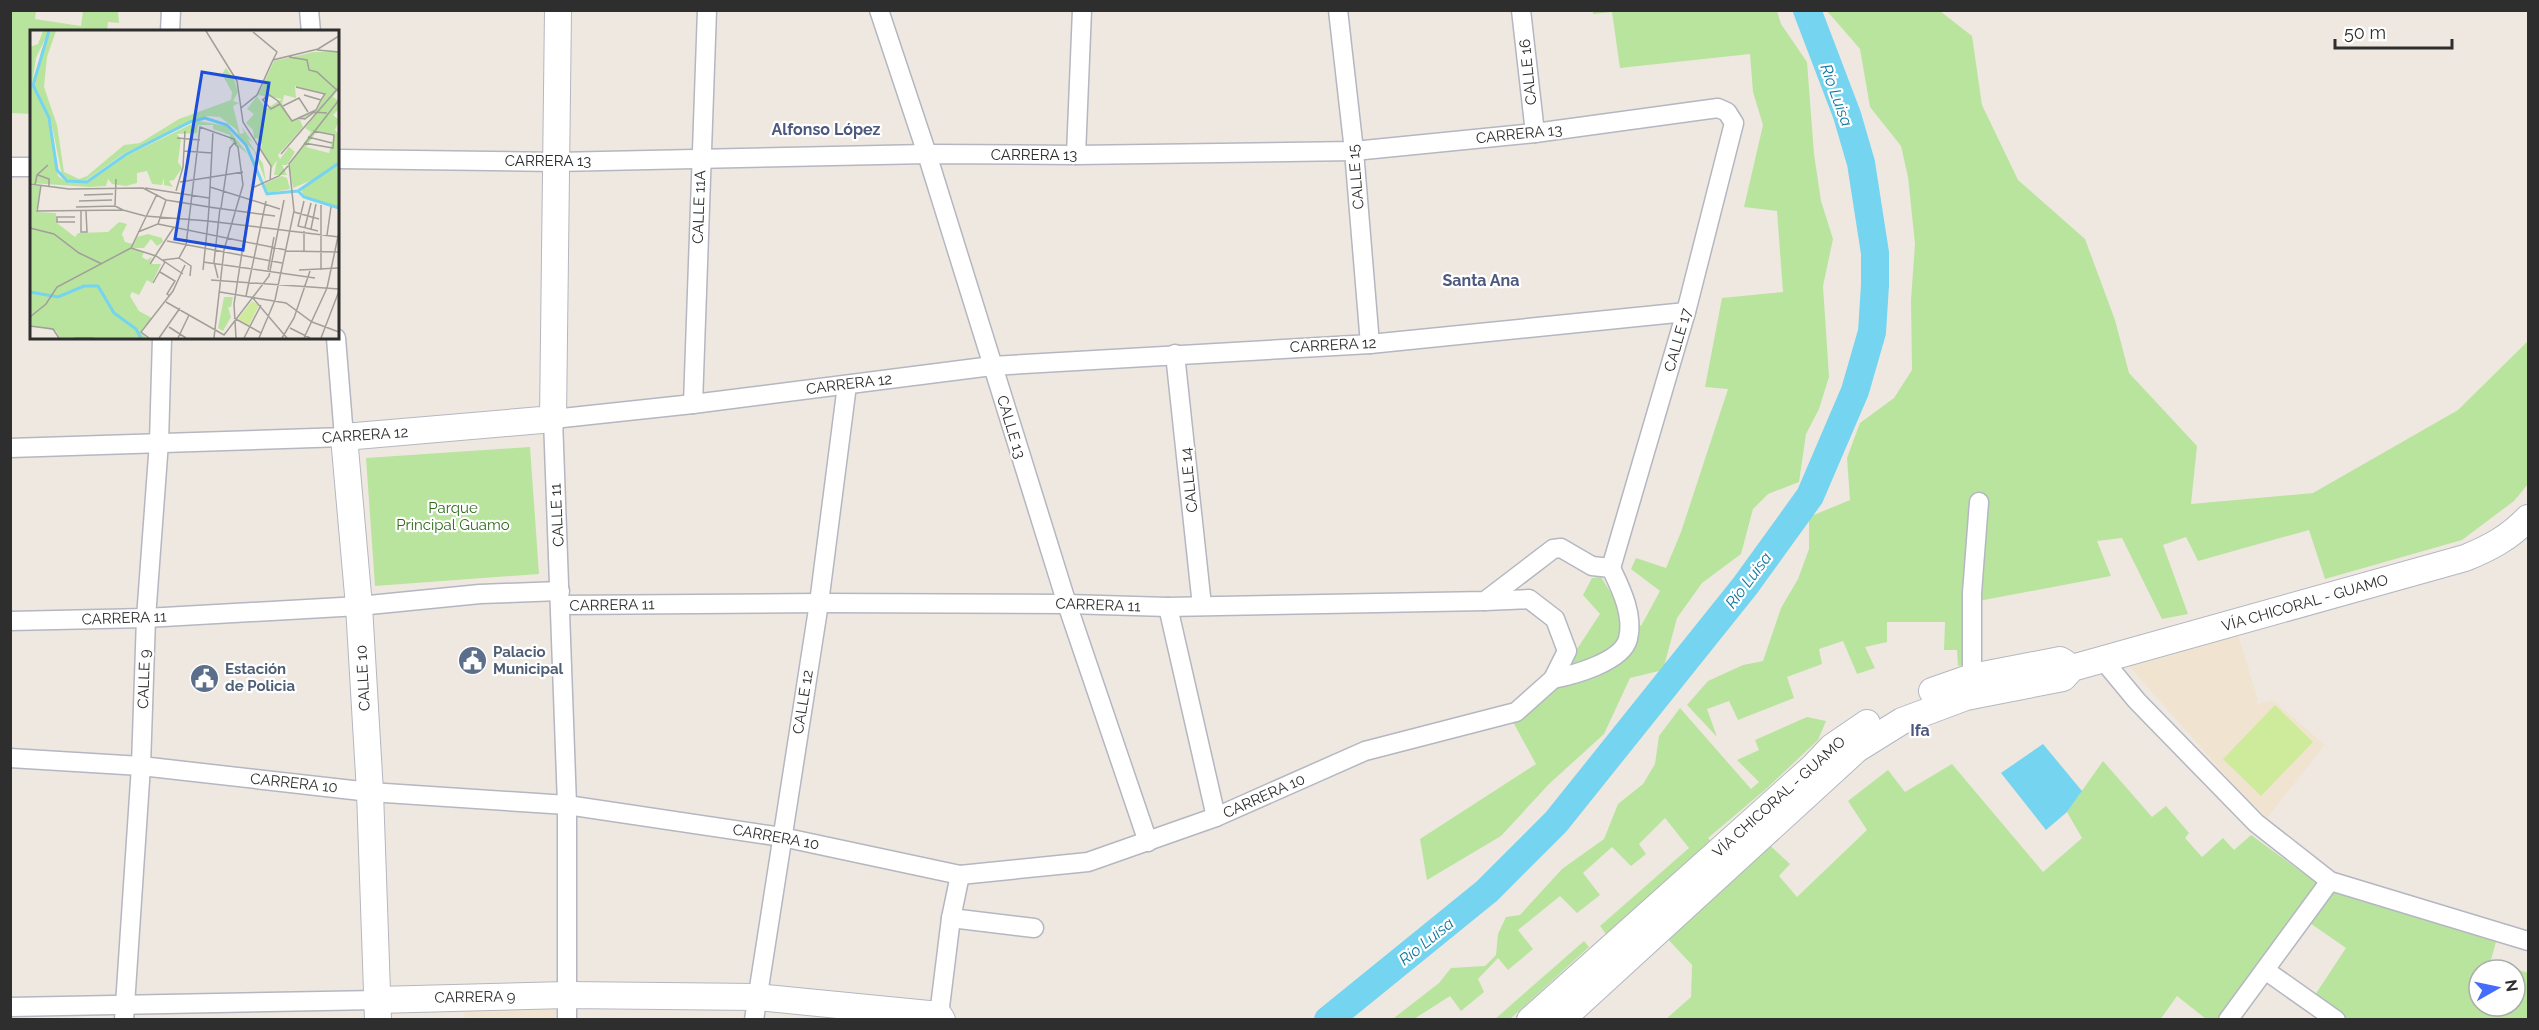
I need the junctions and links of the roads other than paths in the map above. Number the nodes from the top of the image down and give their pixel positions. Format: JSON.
{"nodes":[{"id":1,"x":171,"y":10,"type":"edge"},
{"id":2,"x":309,"y":10,"type":"edge"},
{"id":3,"x":558,"y":10,"type":"edge"},
{"id":4,"x":707,"y":10,"type":"edge"},
{"id":5,"x":879,"y":10,"type":"edge"},
{"id":6,"x":1082,"y":10,"type":"edge"},
{"id":7,"x":1338,"y":10,"type":"edge"},
{"id":8,"x":1521,"y":10,"type":"edge"},
{"id":9,"x":170,"y":30,"type":"edge"},
{"id":10,"x":311,"y":30,"type":"edge"},
{"id":11,"x":1727,"y":112,"type":"joint"},
{"id":12,"x":1535,"y":133,"type":"junction"},
{"id":13,"x":1354,"y":151,"type":"junction"},
{"id":14,"x":927,"y":154,"type":"junction"},
{"id":15,"x":1076,"y":155,"type":"junction"},
{"id":16,"x":700,"y":158,"type":"junction"},
{"id":17,"x":339,"y":159,"type":"edge"},
{"id":18,"x":556,"y":162,"type":"junction"},
{"id":19,"x":10,"y":167,"type":"edge"},
{"id":20,"x":30,"y":167,"type":"edge"},
{"id":21,"x":1686,"y":312,"type":"junction"},
{"id":22,"x":162,"y":339,"type":"edge"},
{"id":23,"x":336,"y":339,"type":"edge"},
{"id":24,"x":1370,"y":344,"type":"junction"},
{"id":25,"x":1175,"y":354,"type":"junction"},
{"id":26,"x":992,"y":366,"type":"junction"},
{"id":27,"x":847,"y":385,"type":"junction"},
{"id":28,"x":693,"y":404,"type":"junction"},
{"id":29,"x":553,"y":419,"type":"junction"},
{"id":30,"x":344,"y":437,"type":"junction"},
{"id":31,"x":159,"y":442,"type":"junction"},
{"id":32,"x":10,"y":448,"type":"edge"},
{"id":33,"x":1979,"y":502,"type":"dead end"},
{"id":34,"x":2529,"y":518,"type":"edge"},
{"id":35,"x":1611,"y":568,"type":"junction"},
{"id":36,"x":561,"y":598,"type":"junction"},
{"id":37,"x":1485,"y":601,"type":"junction"},
{"id":38,"x":819,"y":603,"type":"junction"},
{"id":39,"x":1066,"y":604,"type":"junction"},
{"id":40,"x":359,"y":606,"type":"junction"},
{"id":41,"x":1202,"y":606,"type":"junction"},
{"id":42,"x":1168,"y":607,"type":"junction"},
{"id":43,"x":146,"y":618,"type":"junction"},
{"id":44,"x":10,"y":621,"type":"edge"},
{"id":45,"x":2103,"y":660,"type":"junction"},
{"id":46,"x":1553,"y":679,"type":"junction"},
{"id":47,"x":1966,"y":685,"type":"junction"},
{"id":48,"x":10,"y":758,"type":"edge"},
{"id":49,"x":141,"y":766,"type":"junction"},
{"id":50,"x":370,"y":792,"type":"junction"},
{"id":51,"x":567,"y":804,"type":"junction"},
{"id":52,"x":1216,"y":817,"type":"junction"},
{"id":53,"x":782,"y":837,"type":"junction"},
{"id":54,"x":1148,"y":842,"type":"junction"},
{"id":55,"x":960,"y":875,"type":"junction"},
{"id":56,"x":2330,"y":881,"type":"junction"},
{"id":57,"x":951,"y":918,"type":"junction"},
{"id":58,"x":1034,"y":928,"type":"dead end"},
{"id":59,"x":2529,"y":941,"type":"edge"},
{"id":60,"x":1619,"y":955,"type":"junction"},
{"id":61,"x":2265,"y":970,"type":"junction"},
{"id":62,"x":10,"y":1007,"type":"edge"},
{"id":63,"x":567,"y":1007,"type":"edge"},
{"id":64,"x":755,"y":1008,"type":"edge"},
{"id":65,"x":378,"y":1010,"type":"edge"},
{"id":66,"x":124,"y":1011,"type":"edge"},
{"id":67,"x":941,"y":1017,"type":"edge"},
{"id":68,"x":1530,"y":1020,"type":"edge"},
{"id":69,"x":1561,"y":1020,"type":"edge"},
{"id":70,"x":2228,"y":1020,"type":"edge"},
{"id":71,"x":2336,"y":1020,"type":"edge"}],
"edges":[{"from":1,"to":9,"type":"street"},
{"from":2,"to":10,"type":"street"},
{"from":3,"to":18,"type":"street","name":"CALLE 11"},
{"from":4,"to":16,"type":"street","name":"CALLE 11A"},
{"from":5,"to":14,"type":"street","name":"CALLE 13"},
{"from":6,"to":15,"type":"street"},
{"from":7,"to":13,"type":"street","name":"CALLE 15"},
{"from":8,"to":12,"type":"street","name":"CALLE 16"},
{"from":11,"to":12,"type":"street","name":"CARRERA 13"},
{"from":11,"to":21,"type":"street","name":"CALLE 17"},
{"from":12,"to":13,"type":"street","name":"CARRERA 13"},
{"from":13,"to":15,"type":"street","name":"CARRERA 13"},
{"from":13,"to":24,"type":"street","name":"CALLE 15"},
{"from":14,"to":15,"type":"street","name":"CARRERA 13"},
{"from":14,"to":16,"type":"street","name":"CARRERA 13"},
{"from":14,"to":26,"type":"street","name":"CALLE 13"},
{"from":16,"to":18,"type":"street","name":"CARRERA 13"},
{"from":16,"to":28,"type":"street","name":"CALLE 11A"},
{"from":17,"to":18,"type":"street","name":"CARRERA 13"},
{"from":18,"to":29,"type":"street","name":"CALLE 11"},
{"from":19,"to":20,"type":"street"},
{"from":21,"to":24,"type":"street","name":"CARRERA 12"},
{"from":21,"to":35,"type":"street","name":"CALLE 17"},
{"from":22,"to":31,"type":"street","name":"CALLE 9"},
{"from":23,"to":30,"type":"street","name":"CALLE 10"},
{"from":24,"to":25,"type":"street","name":"CARRERA 12"},
{"from":25,"to":26,"type":"street","name":"CARRERA 12"},
{"from":25,"to":41,"type":"street","name":"CALLE 14"},
{"from":26,"to":27,"type":"street","name":"CARRERA 12"},
{"from":26,"to":39,"type":"street","name":"CALLE 13"},
{"from":27,"to":28,"type":"street","name":"CARRERA 12"},
{"from":27,"to":38,"type":"street","name":"CALLE 12"},
{"from":28,"to":29,"type":"street","name":"CARRERA 12"},
{"from":29,"to":30,"type":"street","name":"CARRERA 12"},
{"from":29,"to":36,"type":"street","name":"CALLE 11"},
{"from":30,"to":31,"type":"street","name":"CARRERA 12"},
{"from":30,"to":40,"type":"street","name":"CALLE 10"},
{"from":31,"to":32,"type":"street","name":"CARRERA 12"},
{"from":31,"to":43,"type":"street","name":"CALLE 9"},
{"from":33,"to":47,"type":"street"},
{"from":34,"to":45,"type":"street","name":"VÍA CHICORAL - GUAMO"},
{"from":35,"to":37,"type":"street"},
{"from":35,"to":46,"type":"street"},
{"from":36,"to":38,"type":"street","name":"CARRERA 11"},
{"from":36,"to":40,"type":"street","name":"CARRERA 11"},
{"from":36,"to":51,"type":"street","name":"CALLE 11"},
{"from":37,"to":41,"type":"street","name":"CARRERA 11"},
{"from":37,"to":46,"type":"street","name":"CARRERA 11"},
{"from":38,"to":39,"type":"street","name":"CARRERA 11"},
{"from":38,"to":53,"type":"street","name":"CALLE 12"},
{"from":39,"to":42,"type":"street","name":"CARRERA 11"},
{"from":39,"to":54,"type":"street","name":"CALLE 13"},
{"from":40,"to":43,"type":"street","name":"CARRERA 11"},
{"from":40,"to":50,"type":"street","name":"CALLE 10"},
{"from":41,"to":42,"type":"street","name":"CARRERA 11"},
{"from":42,"to":52,"type":"street"},
{"from":43,"to":44,"type":"street","name":"CARRERA 11"},
{"from":43,"to":49,"type":"street","name":"CALLE 9"},
{"from":45,"to":47,"type":"street","name":"VÍA CHICORAL - GUAMO"},
{"from":45,"to":56,"type":"street"},
{"from":46,"to":52,"type":"street","name":"CARRERA 10"},
{"from":47,"to":60,"type":"street","name":"VÍA CHICORAL - GUAMO"},
{"from":48,"to":49,"type":"street","name":"CARRERA 10"},
{"from":49,"to":50,"type":"street","name":"CARRERA 10"},
{"from":49,"to":66,"type":"street","name":"CALLE 9"},
{"from":50,"to":51,"type":"street","name":"CARRERA 10"},
{"from":50,"to":65,"type":"street","name":"CALLE 10"},
{"from":51,"to":53,"type":"street","name":"CARRERA 10"},
{"from":51,"to":63,"type":"street","name":"CALLE 11"},
{"from":52,"to":54,"type":"street","name":"CARRERA 10"},
{"from":53,"to":55,"type":"street","name":"CARRERA 10"},
{"from":53,"to":64,"type":"street","name":"CALLE 12"},
{"from":54,"to":55,"type":"street","name":"CARRERA 10"},
{"from":55,"to":57,"type":"street"},
{"from":56,"to":59,"type":"street"},
{"from":56,"to":61,"type":"street"},
{"from":57,"to":58,"type":"street"},
{"from":57,"to":67,"type":"street"},
{"from":60,"to":68,"type":"street","name":"VÍA CHICORAL - GUAMO"},
{"from":60,"to":69,"type":"street","name":"VÍA CHICORAL - GUAMO"},
{"from":61,"to":70,"type":"street"},
{"from":61,"to":71,"type":"street"},
{"from":62,"to":66,"type":"street","name":"CARRERA 9"},
{"from":63,"to":64,"type":"street","name":"CARRERA 9"},
{"from":63,"to":65,"type":"street","name":"CARRERA 9"},
{"from":64,"to":67,"type":"street","name":"CARRERA 9"},
{"from":65,"to":66,"type":"street","name":"CARRERA 9"}]}
